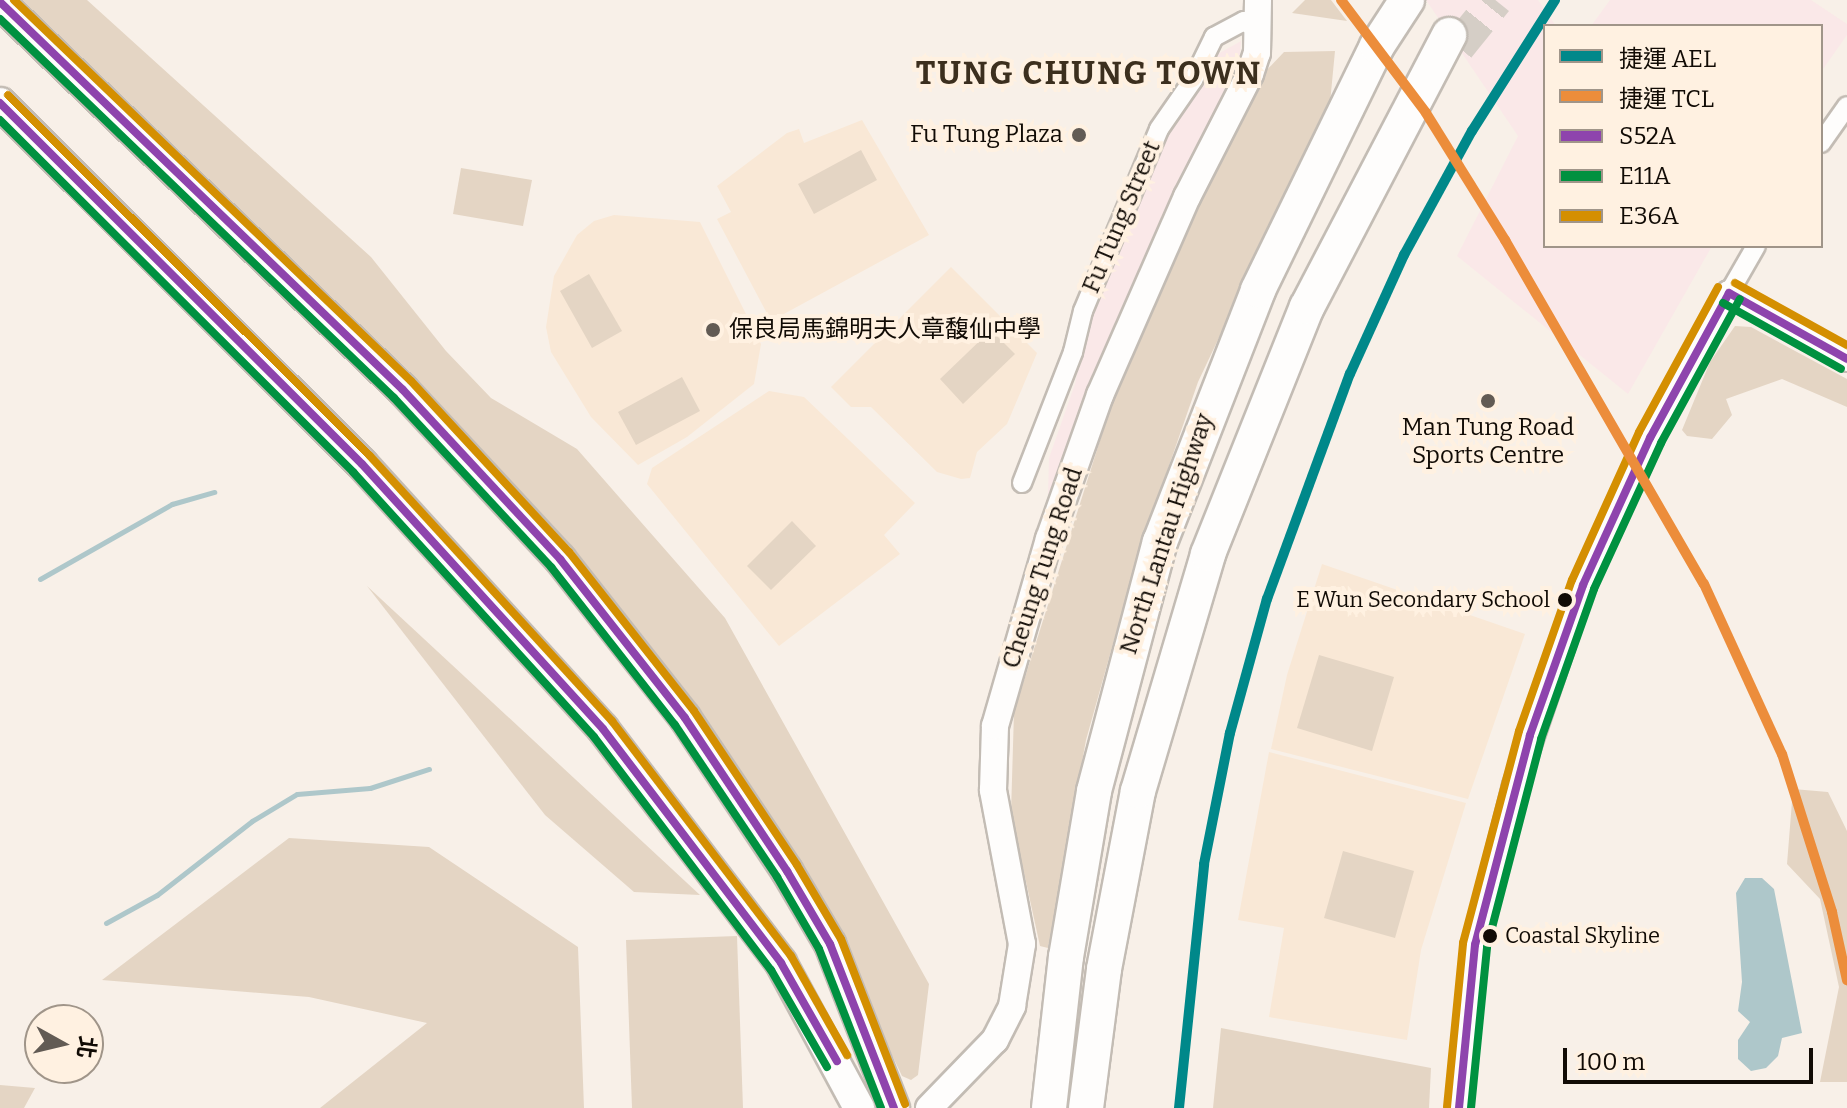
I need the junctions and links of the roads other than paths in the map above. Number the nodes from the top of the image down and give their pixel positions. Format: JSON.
{"nodes":[{"id":1,"x":1258,"y":0,"type":"edge"},
{"id":2,"x":1407,"y":0,"type":"edge"},
{"id":3,"x":0,"y":3,"type":"edge"},
{"id":4,"x":1259,"y":31,"type":"junction"},
{"id":5,"x":1453,"y":41,"type":"tunnel mouth"},
{"id":6,"x":0,"y":103,"type":"edge"},
{"id":7,"x":1847,"y":106,"type":"edge"},
{"id":8,"x":1823,"y":140,"type":"edge"},
{"id":9,"x":1755,"y":248,"type":"edge"},
{"id":10,"x":1729,"y":293,"type":"junction"},
{"id":11,"x":1847,"y":359,"type":"edge"},
{"id":12,"x":1022,"y":483,"type":"dead end"},
{"id":13,"x":859,"y":1108,"type":"edge"},
{"id":14,"x":894,"y":1108,"type":"edge"},
{"id":15,"x":929,"y":1108,"type":"edge"},
{"id":16,"x":1049,"y":1108,"type":"edge"},
{"id":17,"x":1086,"y":1108,"type":"edge"},
{"id":18,"x":1459,"y":1108,"type":"edge"}],
"edges":[{"from":1,"to":4,"type":"main road"},
{"from":2,"to":16,"type":"highway","name":"North Lantau Highway"},
{"from":3,"to":14,"type":"main road"},
{"from":4,"to":12,"type":"street","name":"Fu Tung Street"},
{"from":4,"to":15,"type":"main road","name":"Cheung Tung Road"},
{"from":5,"to":17,"type":"highway","name":"North Lantau Highway"},
{"from":6,"to":13,"type":"main road"},
{"from":7,"to":8,"type":"street"},
{"from":9,"to":10,"type":"street"},
{"from":10,"to":11,"type":"street"},
{"from":10,"to":18,"type":"street"}]}
